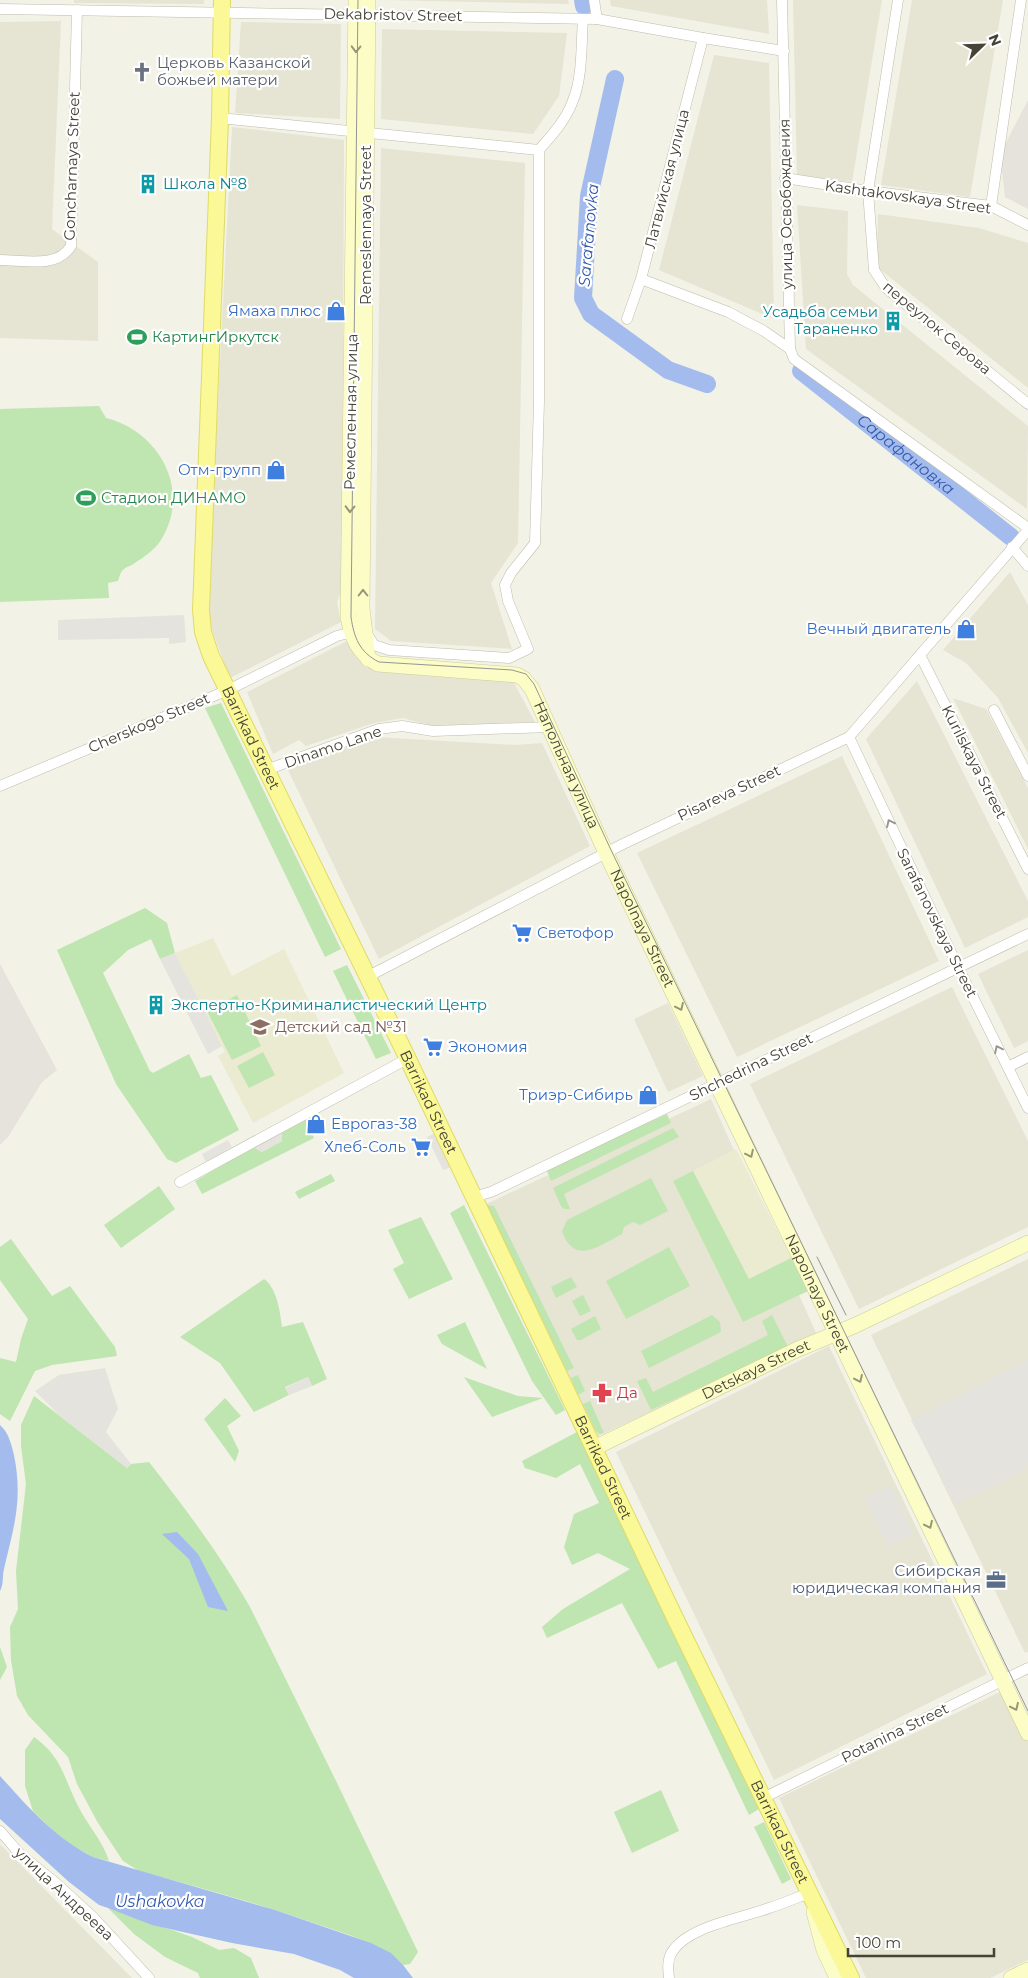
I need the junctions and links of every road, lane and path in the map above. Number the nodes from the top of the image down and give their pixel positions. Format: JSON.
{"nodes":[{"id":1,"x":594,"y":0,"type":"edge"},
{"id":2,"x":782,"y":0,"type":"edge"},
{"id":3,"x":898,"y":0,"type":"edge"},
{"id":4,"x":1022,"y":0,"type":"edge"},
{"id":5,"x":223,"y":6,"type":"edge"},
{"id":6,"x":362,"y":7,"type":"edge"},
{"id":7,"x":0,"y":9,"type":"edge"},
{"id":8,"x":77,"y":10,"type":"junction"},
{"id":9,"x":582,"y":18,"type":"junction"},
{"id":10,"x":597,"y":19,"type":"junction"},
{"id":11,"x":703,"y":38,"type":"junction"},
{"id":12,"x":784,"y":51,"type":"junction"},
{"id":13,"x":220,"y":118,"type":"junction"},
{"id":14,"x":360,"y":132,"type":"junction"},
{"id":15,"x":539,"y":150,"type":"junction"},
{"id":16,"x":785,"y":178,"type":"junction"},
{"id":17,"x":868,"y":191,"type":"junction"},
{"id":18,"x":991,"y":206,"type":"junction"},
{"id":19,"x":1028,"y":225,"type":"edge"},
{"id":20,"x":0,"y":260,"type":"edge"},
{"id":21,"x":642,"y":279,"type":"junction"},
{"id":22,"x":627,"y":319,"type":"dead end"},
{"id":23,"x":790,"y":349,"type":"junction"},
{"id":24,"x":1028,"y":404,"type":"edge"},
{"id":25,"x":1028,"y":529,"type":"edge"},
{"id":26,"x":1012,"y":546,"type":"junction"},
{"id":27,"x":1028,"y":566,"type":"edge"},
{"id":28,"x":357,"y":630,"type":"junction"},
{"id":29,"x":920,"y":654,"type":"junction"},
{"id":30,"x":524,"y":679,"type":"joint"},
{"id":31,"x":228,"y":690,"type":"junction"},
{"id":32,"x":994,"y":710,"type":"dead end"},
{"id":33,"x":550,"y":727,"type":"junction"},
{"id":34,"x":849,"y":736,"type":"junction"},
{"id":35,"x":266,"y":770,"type":"junction"},
{"id":36,"x":1028,"y":776,"type":"edge"},
{"id":37,"x":0,"y":786,"type":"edge"},
{"id":38,"x":606,"y":853,"type":"junction"},
{"id":39,"x":1028,"y":869,"type":"edge"},
{"id":40,"x":1028,"y":934,"type":"edge"},
{"id":41,"x":958,"y":968,"type":"junction"},
{"id":42,"x":367,"y":977,"type":"junction"},
{"id":43,"x":1028,"y":1057,"type":"edge"},
{"id":44,"x":408,"y":1059,"type":"junction"},
{"id":45,"x":1008,"y":1067,"type":"junction"},
{"id":46,"x":716,"y":1084,"type":"junction"},
{"id":47,"x":1028,"y":1108,"type":"edge"},
{"id":48,"x":180,"y":1182,"type":"dead end"},
{"id":49,"x":473,"y":1197,"type":"junction"},
{"id":50,"x":1028,"y":1243,"type":"edge"},
{"id":51,"x":836,"y":1332,"type":"junction"},
{"id":52,"x":594,"y":1448,"type":"junction"},
{"id":53,"x":1028,"y":1668,"type":"edge"},
{"id":54,"x":1002,"y":1680,"type":"junction"},
{"id":55,"x":1028,"y":1733,"type":"edge"},
{"id":56,"x":763,"y":1798,"type":"junction"},
{"id":57,"x":0,"y":1831,"type":"edge"},
{"id":58,"x":809,"y":1894,"type":"junction"},
{"id":59,"x":1028,"y":1970,"type":"edge"},
{"id":60,"x":149,"y":1978,"type":"edge"},
{"id":61,"x":668,"y":1978,"type":"edge"},
{"id":62,"x":837,"y":1978,"type":"edge"},
{"id":63,"x":850,"y":1978,"type":"edge"},
{"id":64,"x":1011,"y":1978,"type":"edge"}],
"edges":[{"from":1,"to":10,"type":"street"},
{"from":2,"to":12,"type":"street","name":"улица Освобождения"},
{"from":3,"to":17,"type":"street","name":"переулок Серова"},
{"from":4,"to":18,"type":"street"},
{"from":5,"to":6,"type":"street","name":"Dekabristov Street"},
{"from":5,"to":8,"type":"street","name":"Dekabristov Street"},
{"from":5,"to":13,"type":"main road","name":"Barrikad Street"},
{"from":6,"to":9,"type":"street","name":"Dekabristov Street"},
{"from":6,"to":14,"type":"street","name":"Ремесленная улица"},
{"from":7,"to":8,"type":"street","name":"Dekabristov Street"},
{"from":8,"to":20,"type":"street","name":"Goncharnaya Street"},
{"from":9,"to":10,"type":"street","name":"Dekabristov Street"},
{"from":9,"to":15,"type":"street"},
{"from":10,"to":11,"type":"street","name":"Dekabristov Street"},
{"from":11,"to":12,"type":"street","name":"Dekabristov Street"},
{"from":11,"to":21,"type":"street","name":"Латвийская улица"},
{"from":12,"to":16,"type":"street","name":"улица Освобождения"},
{"from":13,"to":14,"type":"street"},
{"from":13,"to":31,"type":"main road","name":"Barrikad Street"},
{"from":14,"to":15,"type":"street"},
{"from":14,"to":28,"type":"street","name":"Ремесленная улица"},
{"from":15,"to":28,"type":"street"},
{"from":16,"to":17,"type":"street","name":"Kashtakovskaya Street"},
{"from":16,"to":23,"type":"street","name":"улица Освобождения"},
{"from":17,"to":18,"type":"street","name":"Kashtakovskaya Street"},
{"from":17,"to":24,"type":"street","name":"переулок Серова"},
{"from":18,"to":19,"type":"street","name":"Kashtakovskaya Street"},
{"from":21,"to":22,"type":"street","name":"Латвийская улица"},
{"from":21,"to":23,"type":"street"},
{"from":23,"to":25,"type":"street"},
{"from":25,"to":26,"type":"street","name":"Pisareva Street"},
{"from":26,"to":27,"type":"street"},
{"from":26,"to":29,"type":"street","name":"Pisareva Street"},
{"from":28,"to":30,"type":"street","name":"Ремесленная улица"},
{"from":28,"to":31,"type":"street","name":"Cherskogo Street"},
{"from":29,"to":34,"type":"street","name":"Pisareva Street"},
{"from":29,"to":39,"type":"street","name":"Kurilskaya Street"},
{"from":30,"to":33,"type":"street","name":"Напольная улица"},
{"from":31,"to":35,"type":"main road","name":"Barrikad Street"},
{"from":31,"to":37,"type":"street","name":"Cherskogo Street"},
{"from":32,"to":36,"type":"street"},
{"from":33,"to":35,"type":"street","name":"Dinamo Lane"},
{"from":33,"to":38,"type":"street","name":"Напольная улица"},
{"from":34,"to":38,"type":"street","name":"Pisareva Street"},
{"from":41,"to":34,"type":"street","name":"Sarafanovskaya Street","one_way":true},
{"from":35,"to":42,"type":"main road","name":"Barrikad Street"},
{"from":38,"to":42,"type":"street","name":"Pisareva Street"},
{"from":38,"to":46,"type":"street","name":"Napolnaya Street","one_way":true},
{"from":40,"to":41,"type":"street","name":"Shchedrina Street"},
{"from":45,"to":41,"type":"street","name":"Sarafanovskaya Street","one_way":true},
{"from":41,"to":46,"type":"street","name":"Shchedrina Street"},
{"from":42,"to":44,"type":"main road","name":"Barrikad Street"},
{"from":43,"to":45,"type":"street"},
{"from":44,"to":48,"type":"street"},
{"from":44,"to":49,"type":"main road","name":"Barrikad Street"},
{"from":45,"to":47,"type":"street","name":"Sarafanovskaya Street"},
{"from":46,"to":49,"type":"street","name":"Shchedrina Street"},
{"from":46,"to":51,"type":"street","name":"Napolnaya Street","one_way":true},
{"from":49,"to":52,"type":"main road","name":"Barrikad Street"},
{"from":50,"to":51,"type":"street","name":"Detskaya Street"},
{"from":51,"to":52,"type":"street","name":"Detskaya Street"},
{"from":51,"to":54,"type":"street","name":"Napolnaya Street","one_way":true},
{"from":52,"to":56,"type":"main road","name":"Barrikad Street"},
{"from":53,"to":54,"type":"street","name":"Potanina Street"},
{"from":54,"to":55,"type":"street","name":"Napolnaya Street","one_way":true},
{"from":54,"to":56,"type":"street","name":"Potanina Street"},
{"from":56,"to":58,"type":"main road","name":"Barrikad Street"},
{"from":57,"to":60,"type":"street","name":"улица Андреева"},
{"from":58,"to":61,"type":"street"},
{"from":58,"to":62,"type":"street"},
{"from":58,"to":63,"type":"main road","name":"Barrikad Street"},
{"from":59,"to":64,"type":"street"}]}
